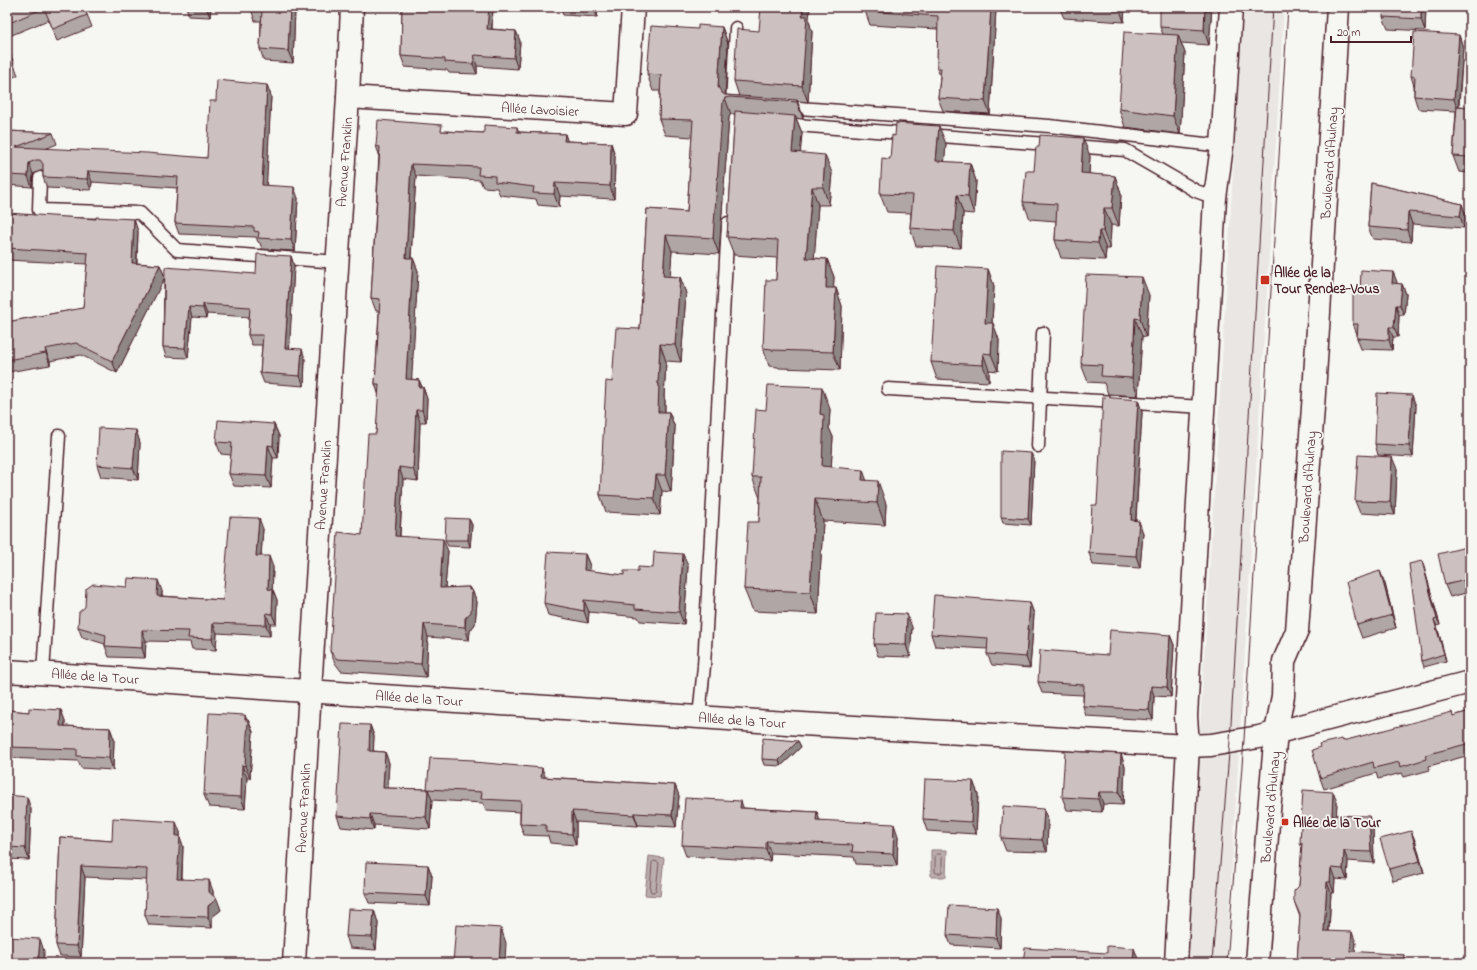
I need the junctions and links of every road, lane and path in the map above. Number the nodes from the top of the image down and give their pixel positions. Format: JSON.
{"nodes":[{"id":1,"x":352,"y":7,"type":"edge"},
{"id":2,"x":632,"y":7,"type":"edge"},
{"id":3,"x":1231,"y":7,"type":"edge"},
{"id":4,"x":1338,"y":7,"type":"edge"},
{"id":5,"x":736,"y":28,"type":"edge"},
{"id":6,"x":348,"y":97,"type":"junction"},
{"id":7,"x":756,"y":105,"type":"edge"},
{"id":8,"x":772,"y":106,"type":"edge"},
{"id":9,"x":775,"y":124,"type":"edge"},
{"id":10,"x":1222,"y":146,"type":"junction"},
{"id":11,"x":40,"y":178,"type":"dead end"},
{"id":12,"x":1215,"y":198,"type":"junction"},
{"id":13,"x":729,"y":215,"type":"edge"},
{"id":14,"x":338,"y":262,"type":"junction"},
{"id":15,"x":1044,"y":333,"type":"dead end"},
{"id":16,"x":888,"y":390,"type":"dead end"},
{"id":17,"x":1041,"y":398,"type":"junction"},
{"id":18,"x":1204,"y":407,"type":"junction"},
{"id":19,"x":59,"y":436,"type":"dead end"},
{"id":20,"x":1038,"y":446,"type":"dead end"},
{"id":21,"x":7,"y":671,"type":"edge"},
{"id":22,"x":44,"y":672,"type":"junction"},
{"id":23,"x":1470,"y":682,"type":"edge"},
{"id":24,"x":310,"y":690,"type":"junction"},
{"id":25,"x":699,"y":717,"type":"junction"},
{"id":26,"x":1276,"y":732,"type":"junction"},
{"id":27,"x":1188,"y":746,"type":"junction"},
{"id":28,"x":294,"y":963,"type":"edge"},
{"id":29,"x":1176,"y":963,"type":"edge"},
{"id":30,"x":1258,"y":963,"type":"edge"}],
"edges":[{"from":1,"to":6,"type":"street","name":"Avenue Franklin"},
{"from":2,"to":6,"type":"street","name":"Allée Lavoisier"},
{"from":3,"to":10,"type":"street"},
{"from":4,"to":26,"type":"street","name":"Boulevard d'Aulnay"},
{"from":5,"to":7,"type":"lane"},
{"from":6,"to":14,"type":"street","name":"Avenue Franklin"},
{"from":8,"to":10,"type":"lane"},
{"from":9,"to":12,"type":"lane"},
{"from":10,"to":12,"type":"street"},
{"from":11,"to":14,"type":"lane"},
{"from":12,"to":18,"type":"street"},
{"from":13,"to":25,"type":"lane"},
{"from":14,"to":24,"type":"street","name":"Avenue Franklin"},
{"from":15,"to":17,"type":"lane"},
{"from":16,"to":17,"type":"lane"},
{"from":17,"to":18,"type":"lane"},
{"from":17,"to":20,"type":"lane"},
{"from":18,"to":27,"type":"street"},
{"from":19,"to":22,"type":"lane"},
{"from":21,"to":22,"type":"street","name":"Allée de la Tour"},
{"from":22,"to":24,"type":"street","name":"Allée de la Tour"},
{"from":23,"to":26,"type":"street","name":"Allée de la Tour"},
{"from":24,"to":25,"type":"street","name":"Allée de la Tour"},
{"from":24,"to":28,"type":"street","name":"Avenue Franklin"},
{"from":25,"to":27,"type":"street","name":"Allée de la Tour"},
{"from":26,"to":27,"type":"street","name":"Allée de la Tour"},
{"from":26,"to":30,"type":"street","name":"Boulevard d'Aulnay"},
{"from":27,"to":29,"type":"street"}]}
